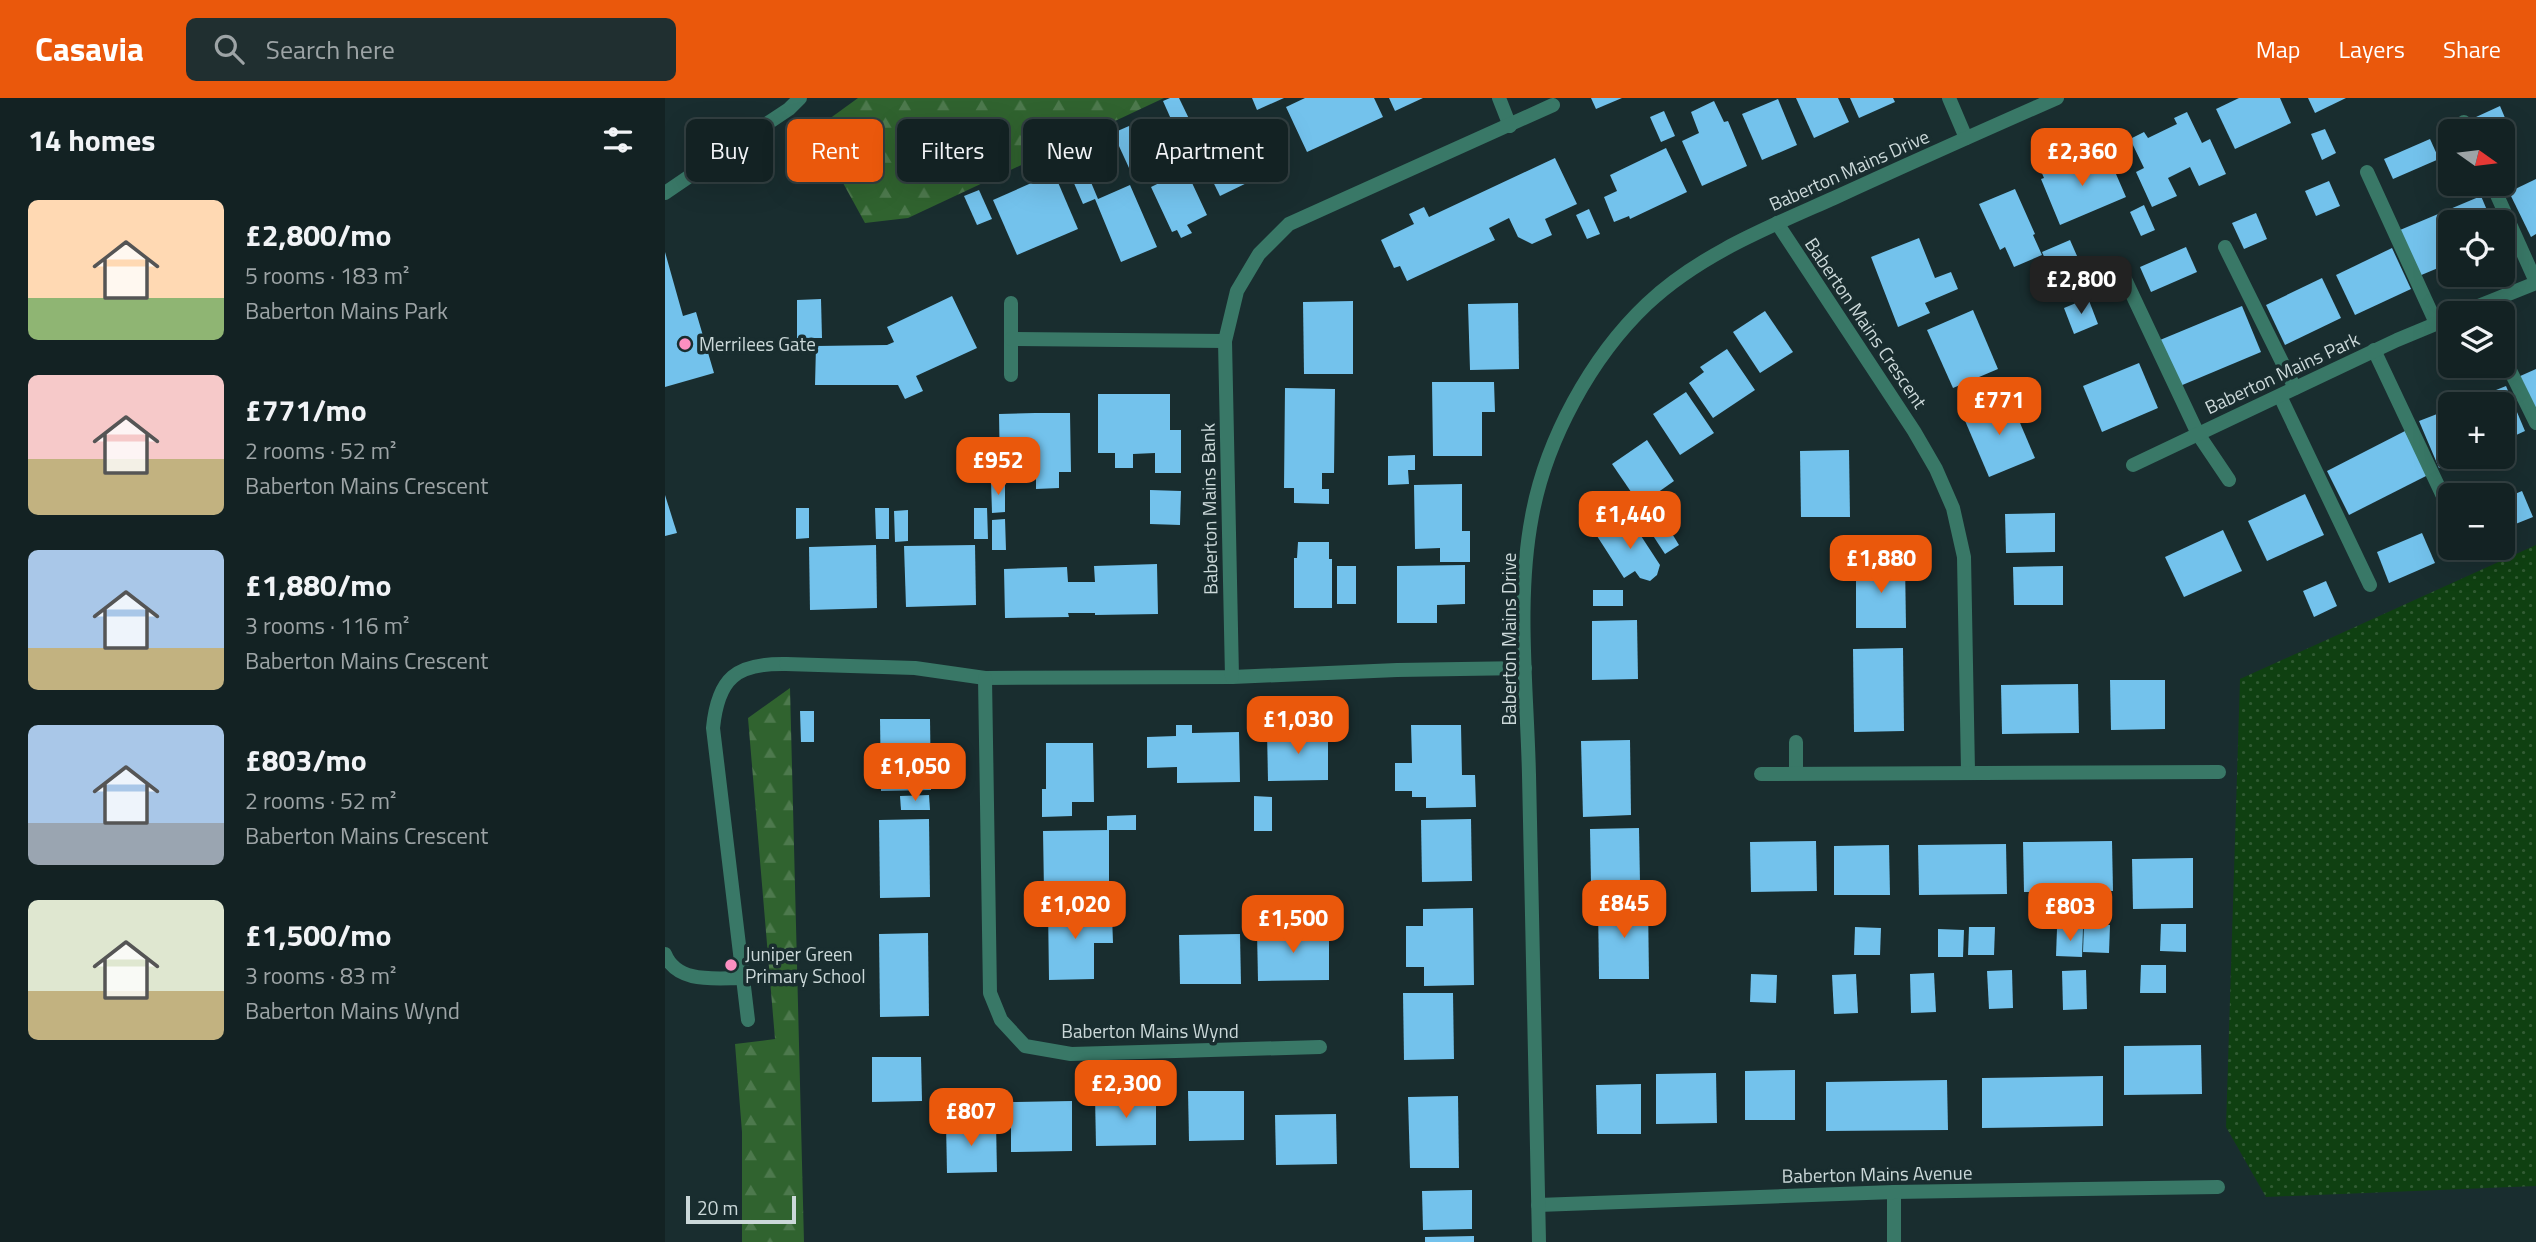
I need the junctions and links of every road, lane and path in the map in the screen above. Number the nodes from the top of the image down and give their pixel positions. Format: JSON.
{"nodes":[{"id":1,"x":800,"y":98,"type":"edge"},
{"id":2,"x":1499,"y":98,"type":"edge"},
{"id":3,"x":1949,"y":98,"type":"edge"},
{"id":4,"x":2057,"y":98,"type":"edge"},
{"id":5,"x":1553,"y":105,"type":"dead end"},
{"id":6,"x":1510,"y":125,"type":"junction"},
{"id":7,"x":1966,"y":138,"type":"junction"},
{"id":8,"x":2367,"y":172,"type":"dead end"},
{"id":9,"x":665,"y":193,"type":"edge"},
{"id":10,"x":2497,"y":196,"type":"edge"},
{"id":11,"x":1777,"y":223,"type":"junction"},
{"id":12,"x":2225,"y":247,"type":"dead end"},
{"id":13,"x":2123,"y":275,"type":"dead end"},
{"id":14,"x":2536,"y":282,"type":"edge"},
{"id":15,"x":2497,"y":301,"type":"edge"},
{"id":16,"x":1011,"y":303,"type":"dead end"},
{"id":17,"x":2438,"y":311,"type":"edge"},
{"id":18,"x":2438,"y":323,"type":"edge"},
{"id":19,"x":1011,"y":339,"type":"junction"},
{"id":20,"x":1225,"y":341,"type":"junction"},
{"id":21,"x":2375,"y":350,"type":"junction"},
{"id":22,"x":1011,"y":375,"type":"dead end"},
{"id":23,"x":2514,"y":378,"type":"edge"},
{"id":24,"x":2295,"y":388,"type":"junction"},
{"id":25,"x":2280,"y":396,"type":"junction"},
{"id":26,"x":2536,"y":423,"type":"edge"},
{"id":27,"x":2198,"y":434,"type":"junction"},
{"id":28,"x":2133,"y":466,"type":"dead end"},
{"id":29,"x":2229,"y":480,"type":"dead end"},
{"id":30,"x":2438,"y":485,"type":"edge"},
{"id":31,"x":2370,"y":585,"type":"dead end"},
{"id":32,"x":1525,"y":668,"type":"junction"},
{"id":33,"x":1232,"y":677,"type":"junction"},
{"id":34,"x":985,"y":678,"type":"junction"},
{"id":35,"x":1795,"y":742,"type":"dead end"},
{"id":36,"x":1968,"y":772,"type":"junction"},
{"id":37,"x":2220,"y":772,"type":"dead end"},
{"id":38,"x":1796,"y":773,"type":"junction"},
{"id":39,"x":1761,"y":774,"type":"dead end"},
{"id":40,"x":665,"y":954,"type":"edge"},
{"id":41,"x":742,"y":978,"type":"junction"},
{"id":42,"x":748,"y":1020,"type":"dead end"},
{"id":43,"x":1320,"y":1047,"type":"dead end"},
{"id":44,"x":2218,"y":1187,"type":"dead end"},
{"id":45,"x":1894,"y":1192,"type":"junction"},
{"id":46,"x":1538,"y":1205,"type":"junction"},
{"id":47,"x":1539,"y":1242,"type":"edge"},
{"id":48,"x":1894,"y":1242,"type":"edge"}],
"edges":[{"from":1,"to":9,"type":"street"},
{"from":2,"to":6,"type":"street"},
{"from":3,"to":7,"type":"street"},
{"from":4,"to":7,"type":"street","name":"Baberton Mains Drive"},
{"from":5,"to":6,"type":"street","name":"Baberton Mains Bank"},
{"from":6,"to":20,"type":"street","name":"Baberton Mains Bank"},
{"from":7,"to":11,"type":"street","name":"Baberton Mains Drive"},
{"from":8,"to":17,"type":"street"},
{"from":10,"to":14,"type":"street"},
{"from":11,"to":32,"type":"street","name":"Baberton Mains Drive"},
{"from":11,"to":36,"type":"street","name":"Baberton Mains Crescent"},
{"from":12,"to":24,"type":"street"},
{"from":13,"to":27,"type":"street"},
{"from":14,"to":15,"type":"street"},
{"from":16,"to":19,"type":"street"},
{"from":18,"to":21,"type":"street","name":"Baberton Mains Park"},
{"from":19,"to":20,"type":"street"},
{"from":19,"to":22,"type":"street"},
{"from":20,"to":33,"type":"street","name":"Baberton Mains Bank"},
{"from":21,"to":24,"type":"street","name":"Baberton Mains Park"},
{"from":21,"to":30,"type":"street"},
{"from":23,"to":26,"type":"street"},
{"from":24,"to":25,"type":"street","name":"Baberton Mains Park"},
{"from":25,"to":27,"type":"street","name":"Baberton Mains Park"},
{"from":25,"to":31,"type":"street"},
{"from":27,"to":28,"type":"street","name":"Baberton Mains Park"},
{"from":27,"to":29,"type":"street"},
{"from":32,"to":33,"type":"street"},
{"from":32,"to":46,"type":"street","name":"Baberton Mains Drive"},
{"from":33,"to":34,"type":"street"},
{"from":34,"to":41,"type":"street"},
{"from":34,"to":43,"type":"street","name":"Baberton Mains Wynd"},
{"from":35,"to":38,"type":"street"},
{"from":36,"to":37,"type":"street"},
{"from":36,"to":38,"type":"street"},
{"from":38,"to":39,"type":"street"},
{"from":40,"to":41,"type":"street"},
{"from":41,"to":42,"type":"street"},
{"from":44,"to":45,"type":"street","name":"Baberton Mains Avenue"},
{"from":45,"to":46,"type":"street","name":"Baberton Mains Avenue"},
{"from":45,"to":48,"type":"street"},
{"from":46,"to":47,"type":"street","name":"Baberton Mains Drive"}]}
